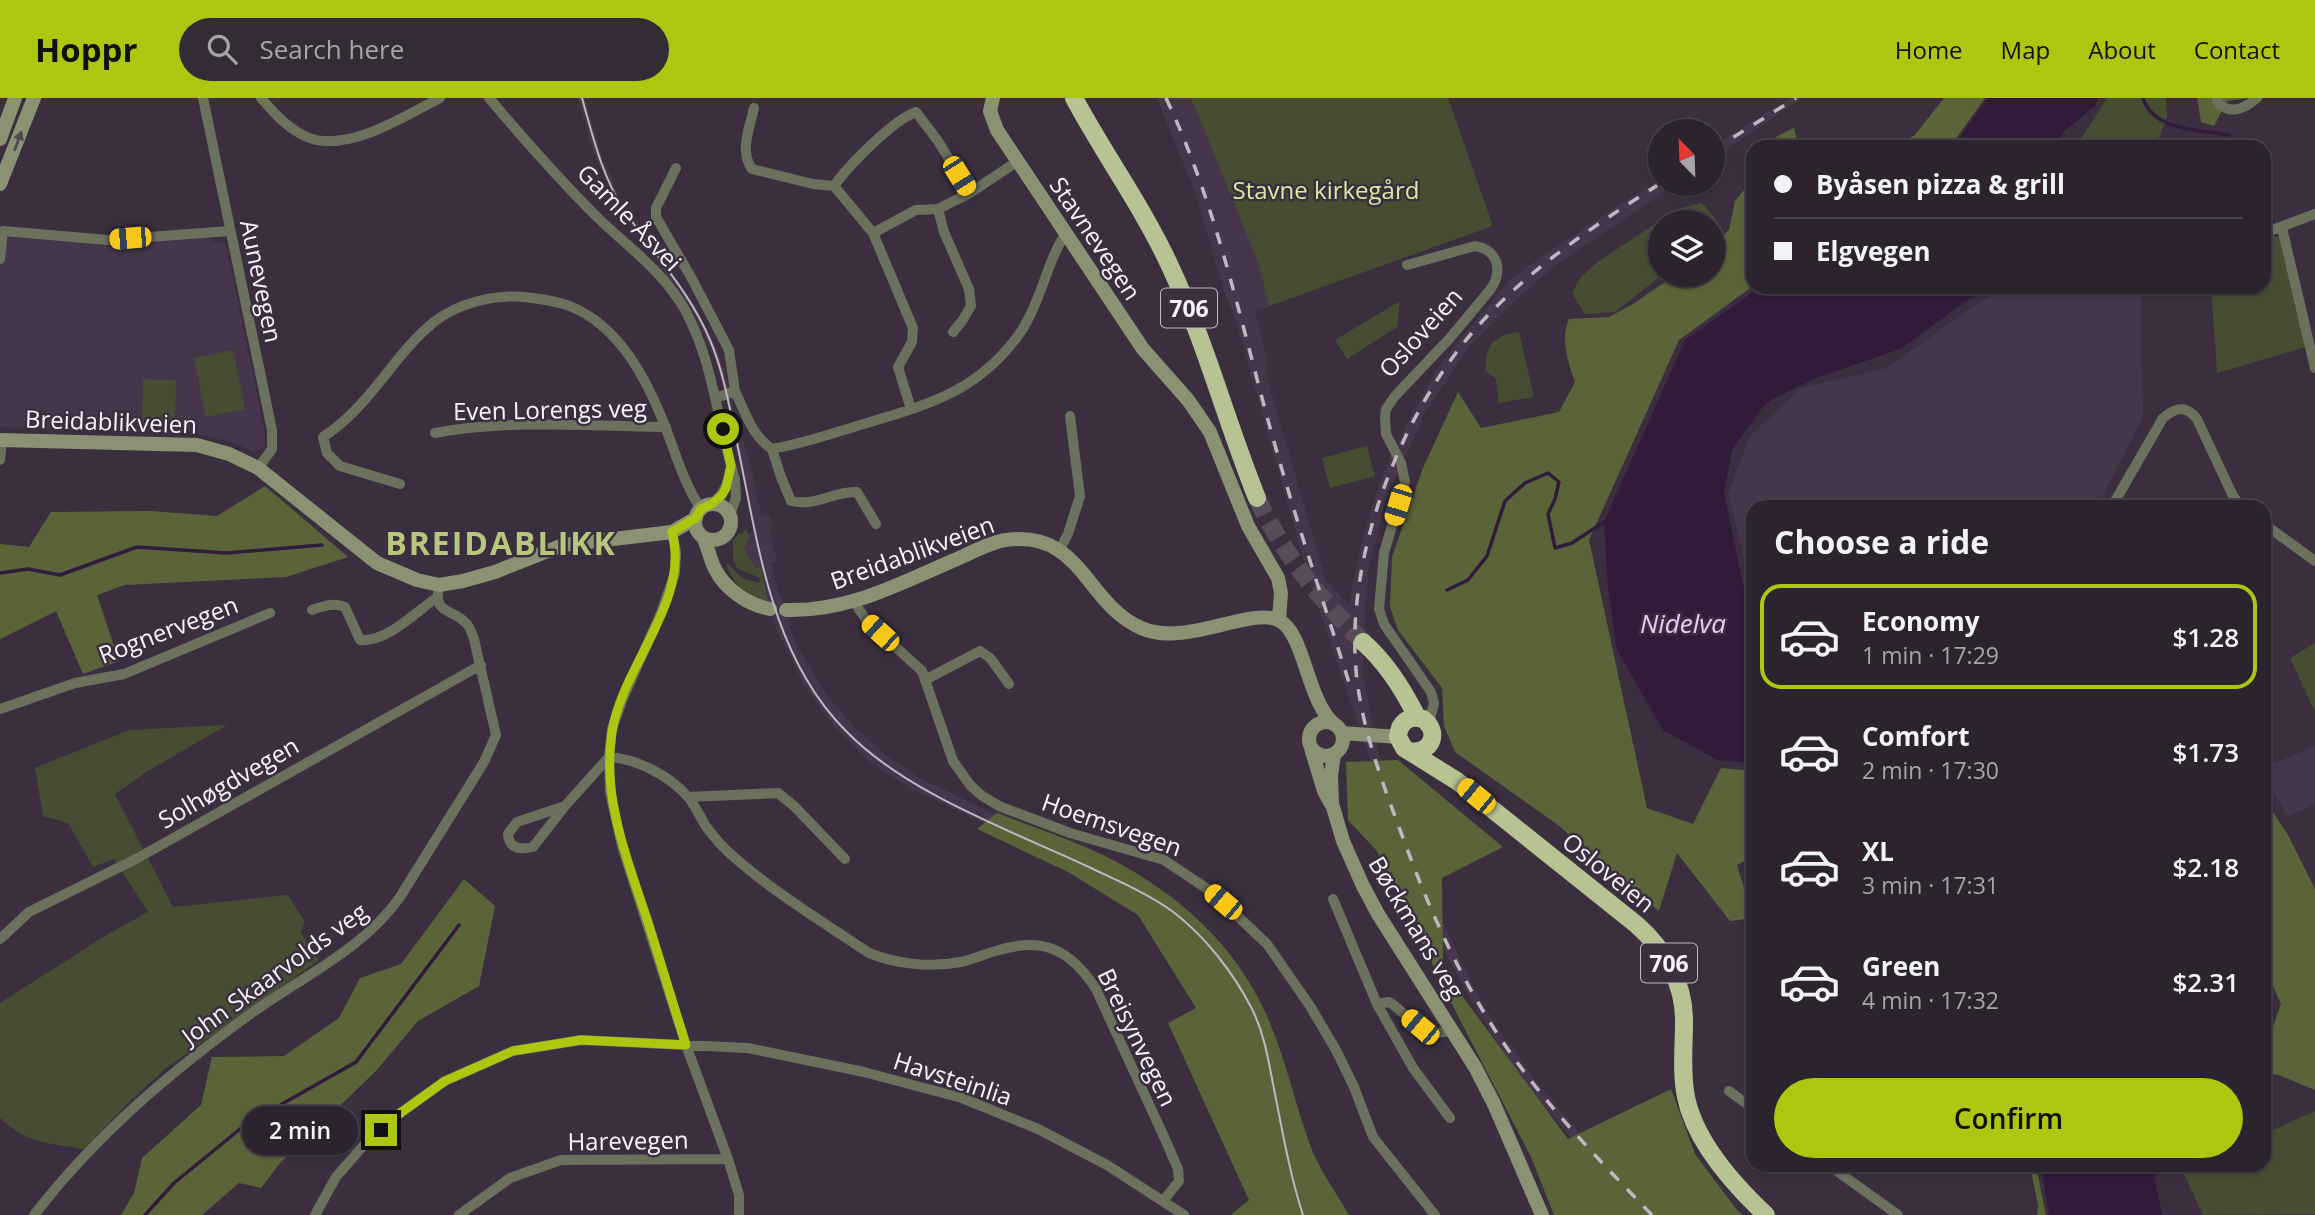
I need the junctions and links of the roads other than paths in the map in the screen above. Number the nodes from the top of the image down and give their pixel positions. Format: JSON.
{"nodes":[{"id":1,"x":15,"y":98,"type":"edge"},
{"id":2,"x":34,"y":98,"type":"edge"},
{"id":3,"x":203,"y":98,"type":"edge"},
{"id":4,"x":261,"y":98,"type":"edge"},
{"id":5,"x":440,"y":98,"type":"edge"},
{"id":6,"x":489,"y":98,"type":"edge"},
{"id":7,"x":1060,"y":98,"type":"edge"},
{"id":8,"x":1074,"y":98,"type":"edge"},
{"id":9,"x":2217,"y":98,"type":"edge"},
{"id":10,"x":2257,"y":98,"type":"edge"},
{"id":11,"x":991,"y":99,"type":"edge"},
{"id":12,"x":754,"y":108,"type":"dead end"},
{"id":13,"x":2,"y":131,"type":"edge"},
{"id":14,"x":1092,"y":131,"type":"junction"},
{"id":15,"x":1018,"y":161,"type":"junction"},
{"id":16,"x":676,"y":168,"type":"dead end"},
{"id":17,"x":0,"y":184,"type":"edge"},
{"id":18,"x":834,"y":186,"type":"junction"},
{"id":19,"x":970,"y":193,"type":"junction"},
{"id":20,"x":938,"y":209,"type":"junction"},
{"id":21,"x":2315,"y":214,"type":"edge"},
{"id":22,"x":2282,"y":228,"type":"junction"},
{"id":23,"x":2271,"y":231,"type":"edge"},
{"id":24,"x":230,"y":232,"type":"junction"},
{"id":25,"x":873,"y":233,"type":"junction"},
{"id":26,"x":1066,"y":233,"type":"junction"},
{"id":27,"x":0,"y":259,"type":"edge"},
{"id":28,"x":1407,"y":264,"type":"dead end"},
{"id":29,"x":953,"y":332,"type":"dead end"},
{"id":30,"x":2315,"y":368,"type":"edge"},
{"id":31,"x":735,"y":391,"type":"junction"},
{"id":32,"x":716,"y":398,"type":"junction"},
{"id":33,"x":911,"y":409,"type":"junction"},
{"id":34,"x":1070,"y":416,"type":"dead end"},
{"id":35,"x":666,"y":427,"type":"junction"},
{"id":36,"x":435,"y":433,"type":"dead end"},
{"id":37,"x":1,"y":440,"type":"edge"},
{"id":38,"x":772,"y":449,"type":"junction"},
{"id":39,"x":0,"y":460,"type":"edge"},
{"id":40,"x":731,"y":466,"type":"junction"},
{"id":41,"x":258,"y":468,"type":"junction"},
{"id":42,"x":400,"y":484,"type":"dead end"},
{"id":43,"x":1257,"y":498,"type":"tunnel mouth"},
{"id":44,"x":2116,"y":500,"type":"edge"},
{"id":45,"x":2236,"y":500,"type":"edge"},
{"id":46,"x":703,"y":510,"type":"junction"},
{"id":47,"x":730,"y":515,"type":"junction"},
{"id":48,"x":876,"y":524,"type":"dead end"},
{"id":49,"x":2271,"y":529,"type":"edge"},
{"id":50,"x":672,"y":532,"type":"junction"},
{"id":51,"x":702,"y":535,"type":"junction"},
{"id":52,"x":723,"y":537,"type":"junction"},
{"id":53,"x":1060,"y":549,"type":"junction"},
{"id":54,"x":2315,"y":561,"type":"edge"},
{"id":55,"x":728,"y":585,"type":"junction"},
{"id":56,"x":437,"y":591,"type":"junction"},
{"id":57,"x":854,"y":602,"type":"junction"},
{"id":58,"x":770,"y":609,"type":"dead end"},
{"id":59,"x":312,"y":610,"type":"dead end"},
{"id":60,"x":786,"y":610,"type":"dead end"},
{"id":61,"x":270,"y":613,"type":"dead end"},
{"id":62,"x":1279,"y":620,"type":"junction"},
{"id":63,"x":1363,"y":642,"type":"tunnel mouth"},
{"id":64,"x":481,"y":665,"type":"junction"},
{"id":65,"x":925,"y":680,"type":"junction"},
{"id":66,"x":1395,"y":680,"type":"junction"},
{"id":67,"x":1009,"y":684,"type":"dead end"},
{"id":68,"x":1309,"y":684,"type":"junction"},
{"id":69,"x":0,"y":709,"type":"edge"},
{"id":70,"x":1426,"y":726,"type":"junction"},
{"id":71,"x":1311,"y":730,"type":"junction"},
{"id":72,"x":1338,"y":738,"type":"junction"},
{"id":73,"x":1402,"y":738,"type":"junction"},
{"id":74,"x":1311,"y":748,"type":"junction"},
{"id":75,"x":610,"y":757,"type":"junction"},
{"id":76,"x":1457,"y":780,"type":"junction"},
{"id":77,"x":688,"y":797,"type":"junction"},
{"id":78,"x":565,"y":806,"type":"junction"},
{"id":79,"x":1333,"y":807,"type":"junction"},
{"id":80,"x":845,"y":859,"type":"dead end"},
{"id":81,"x":1333,"y":899,"type":"dead end"},
{"id":82,"x":0,"y":939,"type":"edge"},
{"id":83,"x":1377,"y":1004,"type":"junction"},
{"id":84,"x":1452,"y":1029,"type":"junction"},
{"id":85,"x":686,"y":1045,"type":"junction"},
{"id":86,"x":1728,"y":1091,"type":"dead end"},
{"id":87,"x":1746,"y":1103,"type":"edge"},
{"id":88,"x":1450,"y":1118,"type":"dead end"},
{"id":89,"x":728,"y":1159,"type":"junction"},
{"id":90,"x":1838,"y":1172,"type":"edge"},
{"id":91,"x":1163,"y":1201,"type":"junction"},
{"id":92,"x":34,"y":1215,"type":"edge"},
{"id":93,"x":316,"y":1215,"type":"edge"},
{"id":94,"x":459,"y":1215,"type":"edge"},
{"id":95,"x":739,"y":1215,"type":"edge"},
{"id":96,"x":1184,"y":1215,"type":"edge"},
{"id":97,"x":1435,"y":1215,"type":"edge"},
{"id":98,"x":1542,"y":1215,"type":"edge"},
{"id":99,"x":1766,"y":1215,"type":"edge"},
{"id":100,"x":1898,"y":1215,"type":"edge"}],
"edges":[{"from":1,"to":13,"type":"street"},
{"from":17,"to":2,"type":"street","one_way":true},
{"from":3,"to":24,"type":"street","name":"Aunevegen"},
{"from":4,"to":5,"type":"street"},
{"from":6,"to":32,"type":"street","name":"Gamle Åsvei"},
{"from":7,"to":14,"type":"highway","number":"706"},
{"from":8,"to":14,"type":"highway","number":"706"},
{"from":9,"to":10,"type":"street"},
{"from":11,"to":15,"type":"street","name":"Stavnevegen"},
{"from":12,"to":18,"type":"street"},
{"from":14,"to":43,"type":"highway","number":"706"},
{"from":15,"to":19,"type":"street"},
{"from":15,"to":26,"type":"street","name":"Stavnevegen"},
{"from":16,"to":31,"type":"street"},
{"from":18,"to":19,"type":"street"},
{"from":18,"to":25,"type":"street"},
{"from":19,"to":20,"type":"street"},
{"from":20,"to":25,"type":"street"},
{"from":20,"to":29,"type":"street"},
{"from":21,"to":22,"type":"street"},
{"from":22,"to":23,"type":"street"},
{"from":22,"to":30,"type":"street"},
{"from":24,"to":27,"type":"street"},
{"from":24,"to":41,"type":"street","name":"Aunevegen"},
{"from":25,"to":33,"type":"street"},
{"from":26,"to":33,"type":"street"},
{"from":26,"to":62,"type":"street","name":"Stavnevegen"},
{"from":28,"to":70,"type":"street","name":"Osloveien"},
{"from":31,"to":32,"type":"street"},
{"from":31,"to":38,"type":"street"},
{"from":32,"to":40,"type":"street","name":"Gamle Åsvei"},
{"from":33,"to":38,"type":"street"},
{"from":34,"to":53,"type":"street"},
{"from":35,"to":36,"type":"street","name":"Even Lorengs veg"},
{"from":35,"to":42,"type":"street"},
{"from":35,"to":46,"type":"street"},
{"from":37,"to":39,"type":"street","name":"Breidablikveien"},
{"from":37,"to":41,"type":"street","name":"Breidablikveien"},
{"from":38,"to":48,"type":"street"},
{"from":40,"to":46,"type":"street"},
{"from":40,"to":47,"type":"street","name":"Gamle Åsvei"},
{"from":41,"to":56,"type":"street","name":"Breidablikveien"},
{"from":44,"to":45,"type":"street"},
{"from":46,"to":47,"type":"street"},
{"from":46,"to":50,"type":"street","name":"Breidablikveien"},
{"from":46,"to":51,"type":"street"},
{"from":47,"to":52,"type":"street"},
{"from":49,"to":54,"type":"street"},
{"from":50,"to":51,"type":"street","name":"Breidablikveien"},
{"from":50,"to":56,"type":"street","name":"Breidablikveien"},
{"from":50,"to":75,"type":"street"},
{"from":51,"to":52,"type":"street"},
{"from":51,"to":55,"type":"street"},
{"from":52,"to":55,"type":"street"},
{"from":53,"to":57,"type":"street","name":"Breidablikveien"},
{"from":53,"to":62,"type":"street"},
{"from":55,"to":58,"type":"street"},
{"from":56,"to":59,"type":"street"},
{"from":56,"to":64,"type":"street","name":"John Skaarvolds veg"},
{"from":57,"to":60,"type":"street","name":"Breidablikveien"},
{"from":57,"to":65,"type":"street","name":"Hoemsvegen"},
{"from":61,"to":69,"type":"street","name":"Rognervegen"},
{"from":62,"to":68,"type":"street"},
{"from":63,"to":66,"type":"highway","name":"Osloveien","number":"706"},
{"from":64,"to":82,"type":"street","name":"Solhøgdvegen"},
{"from":64,"to":92,"type":"street","name":"John Skaarvolds veg"},
{"from":65,"to":67,"type":"street"},
{"from":65,"to":97,"type":"street","name":"Hoemsvegen"},
{"from":66,"to":70,"type":"highway","name":"Osloveien","number":"706"},
{"from":66,"to":73,"type":"highway"},
{"from":68,"to":71,"type":"street"},
{"from":68,"to":72,"type":"street"},
{"from":70,"to":73,"type":"highway"},
{"from":70,"to":73,"type":"highway"},
{"from":70,"to":76,"type":"highway","name":"Osloveien","number":"706"},
{"from":71,"to":72,"type":"street","name":"Osloveien"},
{"from":71,"to":74,"type":"street","name":"Bøckmans veg"},
{"from":72,"to":73,"type":"street","name":"Osloveien"},
{"from":72,"to":74,"type":"street"},
{"from":72,"to":79,"type":"street","name":"Bøckmans veg"},
{"from":73,"to":76,"type":"highway","name":"Osloveien","number":"706"},
{"from":74,"to":79,"type":"street","name":"Bøckmans veg"},
{"from":75,"to":77,"type":"street","name":"Breisynvegen"},
{"from":75,"to":78,"type":"street"},
{"from":75,"to":85,"type":"street"},
{"from":76,"to":99,"type":"highway","name":"Osloveien","number":"706"},
{"from":77,"to":80,"type":"street"},
{"from":77,"to":91,"type":"street","name":"Breisynvegen"},
{"from":78,"to":78,"type":"street"},
{"from":79,"to":84,"type":"street","name":"Bøckmans veg"},
{"from":81,"to":83,"type":"street"},
{"from":83,"to":84,"type":"street","name":"Bøckmans veg"},
{"from":83,"to":88,"type":"street"},
{"from":84,"to":98,"type":"street","name":"Bøckmans veg"},
{"from":85,"to":89,"type":"street"},
{"from":85,"to":91,"type":"street","name":"Havsteinlia"},
{"from":85,"to":93,"type":"street","name":"Havsteinlia"},
{"from":86,"to":87,"type":"street"},
{"from":89,"to":94,"type":"street","name":"Harevegen"},
{"from":89,"to":95,"type":"street"},
{"from":90,"to":100,"type":"street"},
{"from":91,"to":96,"type":"street","name":"Havsteinlia"}]}
